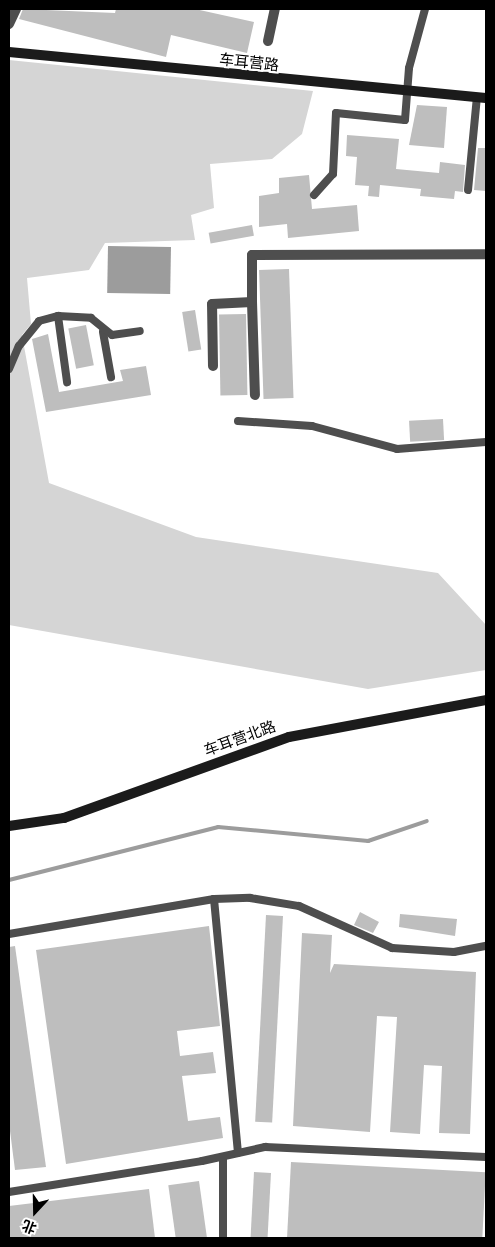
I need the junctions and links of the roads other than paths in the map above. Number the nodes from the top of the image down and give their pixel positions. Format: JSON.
{"nodes":[{"id":1,"x":16,"y":9,"type":"edge"},
{"id":2,"x":275,"y":9,"type":"edge"},
{"id":3,"x":425,"y":9,"type":"edge"},
{"id":4,"x":9,"y":24,"type":"edge"},
{"id":5,"x":268,"y":42,"type":"dead end"},
{"id":6,"x":9,"y":52,"type":"edge"},
{"id":7,"x":407,"y":91,"type":"junction"},
{"id":8,"x":482,"y":98,"type":"edge"},
{"id":9,"x":468,"y":190,"type":"dead end"},
{"id":10,"x":314,"y":195,"type":"dead end"},
{"id":11,"x":486,"y":254,"type":"edge"},
{"id":12,"x":252,"y":302,"type":"junction"},
{"id":13,"x":58,"y":316,"type":"junction"},
{"id":14,"x":140,"y":331,"type":"dead end"},
{"id":15,"x":103,"y":332,"type":"junction"},
{"id":16,"x":213,"y":366,"type":"dead end"},
{"id":17,"x":9,"y":369,"type":"edge"},
{"id":18,"x":111,"y":377,"type":"dead end"},
{"id":19,"x":67,"y":382,"type":"dead end"},
{"id":20,"x":255,"y":394,"type":"dead end"},
{"id":21,"x":238,"y":421,"type":"dead end"},
{"id":22,"x":486,"y":442,"type":"edge"},
{"id":23,"x":486,"y":701,"type":"edge"},
{"id":24,"x":9,"y":826,"type":"edge"},
{"id":25,"x":214,"y":899,"type":"junction"},
{"id":26,"x":9,"y":934,"type":"edge"},
{"id":27,"x":486,"y":946,"type":"edge"},
{"id":28,"x":238,"y":1153,"type":"junction"},
{"id":29,"x":223,"y":1156,"type":"junction"},
{"id":30,"x":486,"y":1157,"type":"edge"},
{"id":31,"x":9,"y":1192,"type":"edge"},
{"id":32,"x":223,"y":1238,"type":"edge"}],
"edges":[{"from":1,"to":4,"type":"street"},
{"from":2,"to":5,"type":"street"},
{"from":3,"to":7,"type":"lane"},
{"from":6,"to":7,"type":"street","name":"车耳营路"},
{"from":7,"to":8,"type":"street","name":"车耳营路"},
{"from":7,"to":10,"type":"lane"},
{"from":8,"to":9,"type":"lane"},
{"from":11,"to":12,"type":"street"},
{"from":12,"to":16,"type":"street"},
{"from":12,"to":20,"type":"street"},
{"from":13,"to":15,"type":"lane"},
{"from":13,"to":17,"type":"lane"},
{"from":13,"to":19,"type":"lane"},
{"from":14,"to":15,"type":"lane"},
{"from":15,"to":18,"type":"lane"},
{"from":21,"to":22,"type":"lane"},
{"from":23,"to":24,"type":"street","name":"车耳营北路"},
{"from":25,"to":26,"type":"lane"},
{"from":25,"to":27,"type":"lane"},
{"from":25,"to":28,"type":"lane"},
{"from":28,"to":29,"type":"lane"},
{"from":28,"to":30,"type":"lane"},
{"from":29,"to":31,"type":"lane"},
{"from":29,"to":32,"type":"lane"}]}
